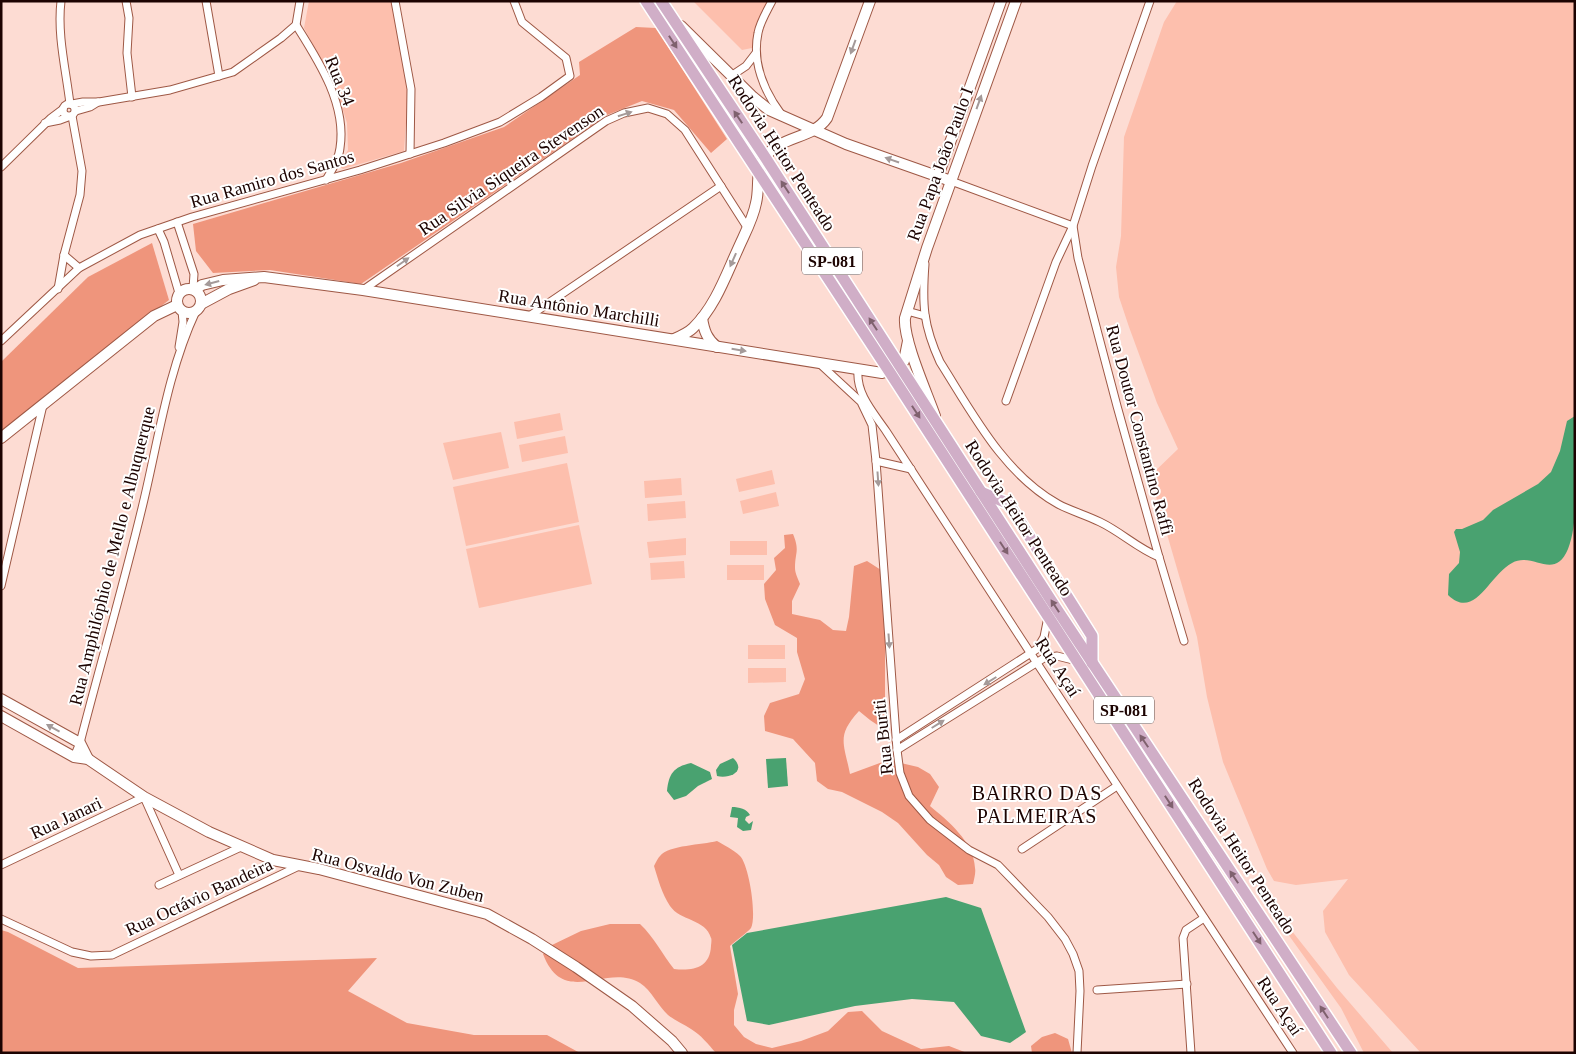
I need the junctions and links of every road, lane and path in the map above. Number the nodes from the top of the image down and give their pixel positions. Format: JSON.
{"nodes":[{"id":1,"x":61,"y":1,"type":"edge"},
{"id":2,"x":126,"y":1,"type":"edge"},
{"id":3,"x":206,"y":1,"type":"edge"},
{"id":4,"x":300,"y":1,"type":"edge"},
{"id":5,"x":395,"y":1,"type":"edge"},
{"id":6,"x":514,"y":1,"type":"edge"},
{"id":7,"x":646,"y":1,"type":"edge"},
{"id":8,"x":661,"y":1,"type":"edge"},
{"id":9,"x":772,"y":1,"type":"edge"},
{"id":10,"x":870,"y":1,"type":"edge"},
{"id":11,"x":1001,"y":1,"type":"edge"},
{"id":12,"x":1016,"y":1,"type":"edge"},
{"id":13,"x":1150,"y":1,"type":"edge"},
{"id":14,"x":669,"y":15,"type":"junction"},
{"id":15,"x":296,"y":25,"type":"junction"},
{"id":16,"x":756,"y":53,"type":"junction"},
{"id":17,"x":219,"y":76,"type":"junction"},
{"id":18,"x":731,"y":76,"type":"junction"},
{"id":19,"x":132,"y":97,"type":"junction"},
{"id":20,"x":72,"y":110,"type":"junction"},
{"id":21,"x":782,"y":116,"type":"junction"},
{"id":22,"x":45,"y":123,"type":"junction"},
{"id":23,"x":815,"y":130,"type":"junction"},
{"id":24,"x":410,"y":154,"type":"junction"},
{"id":25,"x":765,"y":157,"type":"junction"},
{"id":26,"x":1,"y":167,"type":"edge"},
{"id":27,"x":758,"y":172,"type":"junction"},
{"id":28,"x":938,"y":176,"type":"junction"},
{"id":29,"x":326,"y":180,"type":"junction"},
{"id":30,"x":950,"y":181,"type":"junction"},
{"id":31,"x":721,"y":186,"type":"junction"},
{"id":32,"x":175,"y":223,"type":"junction"},
{"id":33,"x":1073,"y":226,"type":"junction"},
{"id":34,"x":748,"y":227,"type":"junction"},
{"id":35,"x":158,"y":228,"type":"junction"},
{"id":36,"x":927,"y":248,"type":"junction"},
{"id":37,"x":64,"y":255,"type":"junction"},
{"id":38,"x":79,"y":268,"type":"junction"},
{"id":39,"x":264,"y":277,"type":"junction"},
{"id":40,"x":58,"y":289,"type":"junction"},
{"id":41,"x":192,"y":289,"type":"junction"},
{"id":42,"x":363,"y":290,"type":"junction"},
{"id":43,"x":179,"y":293,"type":"junction"},
{"id":44,"x":180,"y":308,"type":"junction"},
{"id":45,"x":198,"y":308,"type":"junction"},
{"id":46,"x":908,"y":311,"type":"junction"},
{"id":47,"x":924,"y":316,"type":"junction"},
{"id":48,"x":528,"y":318,"type":"junction"},
{"id":49,"x":702,"y":318,"type":"junction"},
{"id":50,"x":674,"y":339,"type":"junction"},
{"id":51,"x":1,"y":341,"type":"edge"},
{"id":52,"x":908,"y":341,"type":"junction"},
{"id":53,"x":718,"y":347,"type":"junction"},
{"id":54,"x":177,"y":362,"type":"junction"},
{"id":55,"x":819,"y":364,"type":"junction"},
{"id":56,"x":894,"y":368,"type":"junction"},
{"id":57,"x":858,"y":370,"type":"junction"},
{"id":58,"x":1006,"y":400,"type":"dead end"},
{"id":59,"x":43,"y":406,"type":"junction"},
{"id":60,"x":940,"y":428,"type":"junction"},
{"id":61,"x":1,"y":438,"type":"edge"},
{"id":62,"x":876,"y":460,"type":"junction"},
{"id":63,"x":911,"y":468,"type":"junction"},
{"id":64,"x":981,"y":492,"type":"junction"},
{"id":65,"x":1159,"y":557,"type":"junction"},
{"id":66,"x":1,"y":586,"type":"edge"},
{"id":67,"x":1048,"y":615,"type":"junction"},
{"id":68,"x":1184,"y":640,"type":"dead end"},
{"id":69,"x":1031,"y":654,"type":"junction"},
{"id":70,"x":1078,"y":662,"type":"junction"},
{"id":71,"x":1036,"y":663,"type":"junction"},
{"id":72,"x":1092,"y":663,"type":"junction"},
{"id":73,"x":1,"y":700,"type":"edge"},
{"id":74,"x":4,"y":721,"type":"edge"},
{"id":75,"x":896,"y":740,"type":"junction"},
{"id":76,"x":80,"y":743,"type":"junction"},
{"id":77,"x":897,"y":750,"type":"junction"},
{"id":78,"x":74,"y":757,"type":"junction"},
{"id":79,"x":88,"y":759,"type":"junction"},
{"id":80,"x":1117,"y":786,"type":"junction"},
{"id":81,"x":144,"y":797,"type":"junction"},
{"id":82,"x":240,"y":847,"type":"junction"},
{"id":83,"x":1022,"y":849,"type":"dead end"},
{"id":84,"x":1,"y":865,"type":"edge"},
{"id":85,"x":299,"y":866,"type":"junction"},
{"id":86,"x":180,"y":876,"type":"junction"},
{"id":87,"x":159,"y":885,"type":"dead end"},
{"id":88,"x":1204,"y":918,"type":"junction"},
{"id":89,"x":1,"y":919,"type":"edge"},
{"id":90,"x":1187,"y":984,"type":"junction"},
{"id":91,"x":1097,"y":990,"type":"dead end"},
{"id":92,"x":682,"y":1053,"type":"edge"},
{"id":93,"x":1077,"y":1053,"type":"edge"},
{"id":94,"x":1191,"y":1053,"type":"edge"},
{"id":95,"x":1292,"y":1053,"type":"edge"},
{"id":96,"x":1332,"y":1053,"type":"edge"},
{"id":97,"x":1351,"y":1053,"type":"edge"}],
"edges":[{"from":1,"to":20,"type":"street"},
{"from":2,"to":19,"type":"street"},
{"from":3,"to":17,"type":"street"},
{"from":4,"to":15,"type":"street"},
{"from":5,"to":24,"type":"street"},
{"from":6,"to":24,"type":"street","name":"Rua Ramiro dos Santos"},
{"from":7,"to":27,"type":"main road","name":"Rodovia Heitor Penteado","number":"SP-081","one_way":true},
{"from":8,"to":14,"type":"main road","name":"Rodovia Heitor Penteado","number":"SP-081"},
{"from":9,"to":16,"type":"street"},
{"from":10,"to":23,"type":"street","one_way":true},
{"from":11,"to":28,"type":"street","name":"Rua Papa João Paulo I"},
{"from":30,"to":12,"type":"street","name":"Rua Papa João Paulo I","one_way":true},
{"from":13,"to":33,"type":"street"},
{"from":14,"to":18,"type":"street"},
{"from":25,"to":14,"type":"main road","name":"Rodovia Heitor Penteado","number":"SP-081","one_way":true},
{"from":15,"to":17,"type":"street"},
{"from":15,"to":29,"type":"street","name":"Rua 34"},
{"from":16,"to":18,"type":"street"},
{"from":16,"to":21,"type":"street"},
{"from":17,"to":19,"type":"street"},
{"from":18,"to":21,"type":"street"},
{"from":19,"to":20,"type":"street"},
{"from":20,"to":22,"type":"street"},
{"from":20,"to":22,"type":"street"},
{"from":20,"to":37,"type":"street"},
{"from":21,"to":23,"type":"street"},
{"from":22,"to":26,"type":"street"},
{"from":23,"to":25,"type":"street"},
{"from":28,"to":23,"type":"street","one_way":true},
{"from":24,"to":29,"type":"street","name":"Rua Ramiro dos Santos"},
{"from":25,"to":27,"type":"street"},
{"from":56,"to":25,"type":"main road","name":"Rodovia Heitor Penteado","number":"SP-081","one_way":true},
{"from":27,"to":34,"type":"street"},
{"from":27,"to":56,"type":"main road","name":"Rodovia Heitor Penteado","number":"SP-081"},
{"from":28,"to":30,"type":"street"},
{"from":29,"to":32,"type":"street","name":"Rua Ramiro dos Santos"},
{"from":30,"to":33,"type":"street"},
{"from":30,"to":36,"type":"street","name":"Rua Papa João Paulo I"},
{"from":31,"to":34,"type":"street","name":"Rua Silvia Siqueira Stevenson"},
{"from":42,"to":31,"type":"street","name":"Rua Silvia Siqueira Stevenson","one_way":true},
{"from":31,"to":48,"type":"street"},
{"from":32,"to":35,"type":"street","name":"Rua Ramiro dos Santos"},
{"from":32,"to":41,"type":"street"},
{"from":33,"to":58,"type":"street"},
{"from":33,"to":65,"type":"street","name":"Rua Doutor Constantino Raffi"},
{"from":34,"to":49,"type":"street","one_way":true},
{"from":35,"to":38,"type":"street","name":"Rua Ramiro dos Santos"},
{"from":35,"to":43,"type":"street"},
{"from":36,"to":46,"type":"street","name":"Rua Papa João Paulo I"},
{"from":36,"to":47,"type":"street"},
{"from":37,"to":38,"type":"street"},
{"from":37,"to":40,"type":"street"},
{"from":38,"to":40,"type":"street","name":"Rua Ramiro dos Santos"},
{"from":39,"to":41,"type":"street","name":"Rua Antônio Marchilli","one_way":true},
{"from":39,"to":42,"type":"street","name":"Rua Antônio Marchilli"},
{"from":39,"to":45,"type":"street","name":"Rua Antônio Marchilli"},
{"from":40,"to":51,"type":"street","name":"Rua Ramiro dos Santos"},
{"from":41,"to":43,"type":"street"},
{"from":41,"to":45,"type":"street"},
{"from":42,"to":48,"type":"street","name":"Rua Antônio Marchilli"},
{"from":43,"to":44,"type":"street"},
{"from":44,"to":45,"type":"street"},
{"from":44,"to":54,"type":"street","name":"Rua Amphilóphio de Mello e Albuquerque"},
{"from":44,"to":59,"type":"street"},
{"from":45,"to":54,"type":"street","name":"Rua Amphilóphio de Mello e Albuquerque"},
{"from":46,"to":47,"type":"street"},
{"from":46,"to":52,"type":"street","name":"Rua Papa João Paulo I"},
{"from":47,"to":65,"type":"street"},
{"from":48,"to":50,"type":"street","name":"Rua Antônio Marchilli"},
{"from":49,"to":50,"type":"street"},
{"from":49,"to":53,"type":"street"},
{"from":50,"to":53,"type":"street","name":"Rua Antônio Marchilli"},
{"from":52,"to":56,"type":"street","name":"Rua Papa João Paulo I"},
{"from":52,"to":60,"type":"street","name":"Rua Papa João Paulo I"},
{"from":53,"to":55,"type":"street","name":"Rua Antônio Marchilli","one_way":true},
{"from":54,"to":76,"type":"street","name":"Rua Amphilóphio de Mello e Albuquerque"},
{"from":55,"to":57,"type":"street","name":"Rua Antônio Marchilli"},
{"from":55,"to":62,"type":"street","name":"Rua Buriti"},
{"from":56,"to":57,"type":"street","name":"Rua Antônio Marchilli"},
{"from":56,"to":60,"type":"main road","name":"Rodovia Heitor Penteado","number":"SP-081"},
{"from":56,"to":67,"type":"main road","name":"Rodovia Heitor Penteado","number":"SP-081","one_way":true},
{"from":57,"to":63,"type":"street","name":"Rua Açaí"},
{"from":59,"to":61,"type":"street"},
{"from":59,"to":66,"type":"street"},
{"from":60,"to":64,"type":"main road","name":"Rodovia Heitor Penteado","number":"SP-081"},
{"from":62,"to":63,"type":"street"},
{"from":62,"to":75,"type":"street","name":"Rua Buriti","one_way":true},
{"from":63,"to":69,"type":"street","name":"Rua Açaí"},
{"from":72,"to":64,"type":"main road","name":"Rodovia Heitor Penteado","number":"SP-081","one_way":true},
{"from":64,"to":72,"type":"main road"},
{"from":65,"to":68,"type":"street","name":"Rua Doutor Constantino Raffi"},
{"from":67,"to":69,"type":"street"},
{"from":67,"to":70,"type":"main road","name":"Rodovia Heitor Penteado","number":"SP-081"},
{"from":69,"to":71,"type":"street","name":"Rua Açaí"},
{"from":69,"to":75,"type":"street","one_way":true},
{"from":70,"to":71,"type":"street"},
{"from":70,"to":96,"type":"main road","name":"Rodovia Heitor Penteado","number":"SP-081","one_way":true},
{"from":77,"to":71,"type":"street","one_way":true},
{"from":71,"to":80,"type":"street","name":"Rua Açaí"},
{"from":97,"to":72,"type":"main road","name":"Rodovia Heitor Penteado","number":"SP-081","one_way":true},
{"from":76,"to":73,"type":"street","one_way":true},
{"from":74,"to":78,"type":"street","name":"Rua Osvaldo Von Zuben"},
{"from":75,"to":77,"type":"street","name":"Rua Buriti"},
{"from":76,"to":78,"type":"street","name":"Rua Amphilóphio de Mello e Albuquerque"},
{"from":76,"to":79,"type":"street","name":"Rua Osvaldo Von Zuben"},
{"from":77,"to":93,"type":"street","name":"Rua Buriti"},
{"from":78,"to":79,"type":"street","name":"Rua Osvaldo Von Zuben"},
{"from":79,"to":81,"type":"street","name":"Rua Osvaldo Von Zuben"},
{"from":80,"to":83,"type":"street"},
{"from":80,"to":88,"type":"street","name":"Rua Açaí"},
{"from":81,"to":82,"type":"street","name":"Rua Osvaldo Von Zuben"},
{"from":81,"to":84,"type":"street","name":"Rua Janari"},
{"from":81,"to":86,"type":"street"},
{"from":82,"to":85,"type":"street","name":"Rua Osvaldo Von Zuben"},
{"from":82,"to":86,"type":"street"},
{"from":85,"to":89,"type":"street","name":"Rua Octávio Bandeira"},
{"from":85,"to":92,"type":"street","name":"Rua Osvaldo Von Zuben"},
{"from":86,"to":87,"type":"street"},
{"from":88,"to":90,"type":"street"},
{"from":88,"to":95,"type":"street","name":"Rua Açaí"},
{"from":90,"to":91,"type":"street"},
{"from":90,"to":94,"type":"street"}]}
